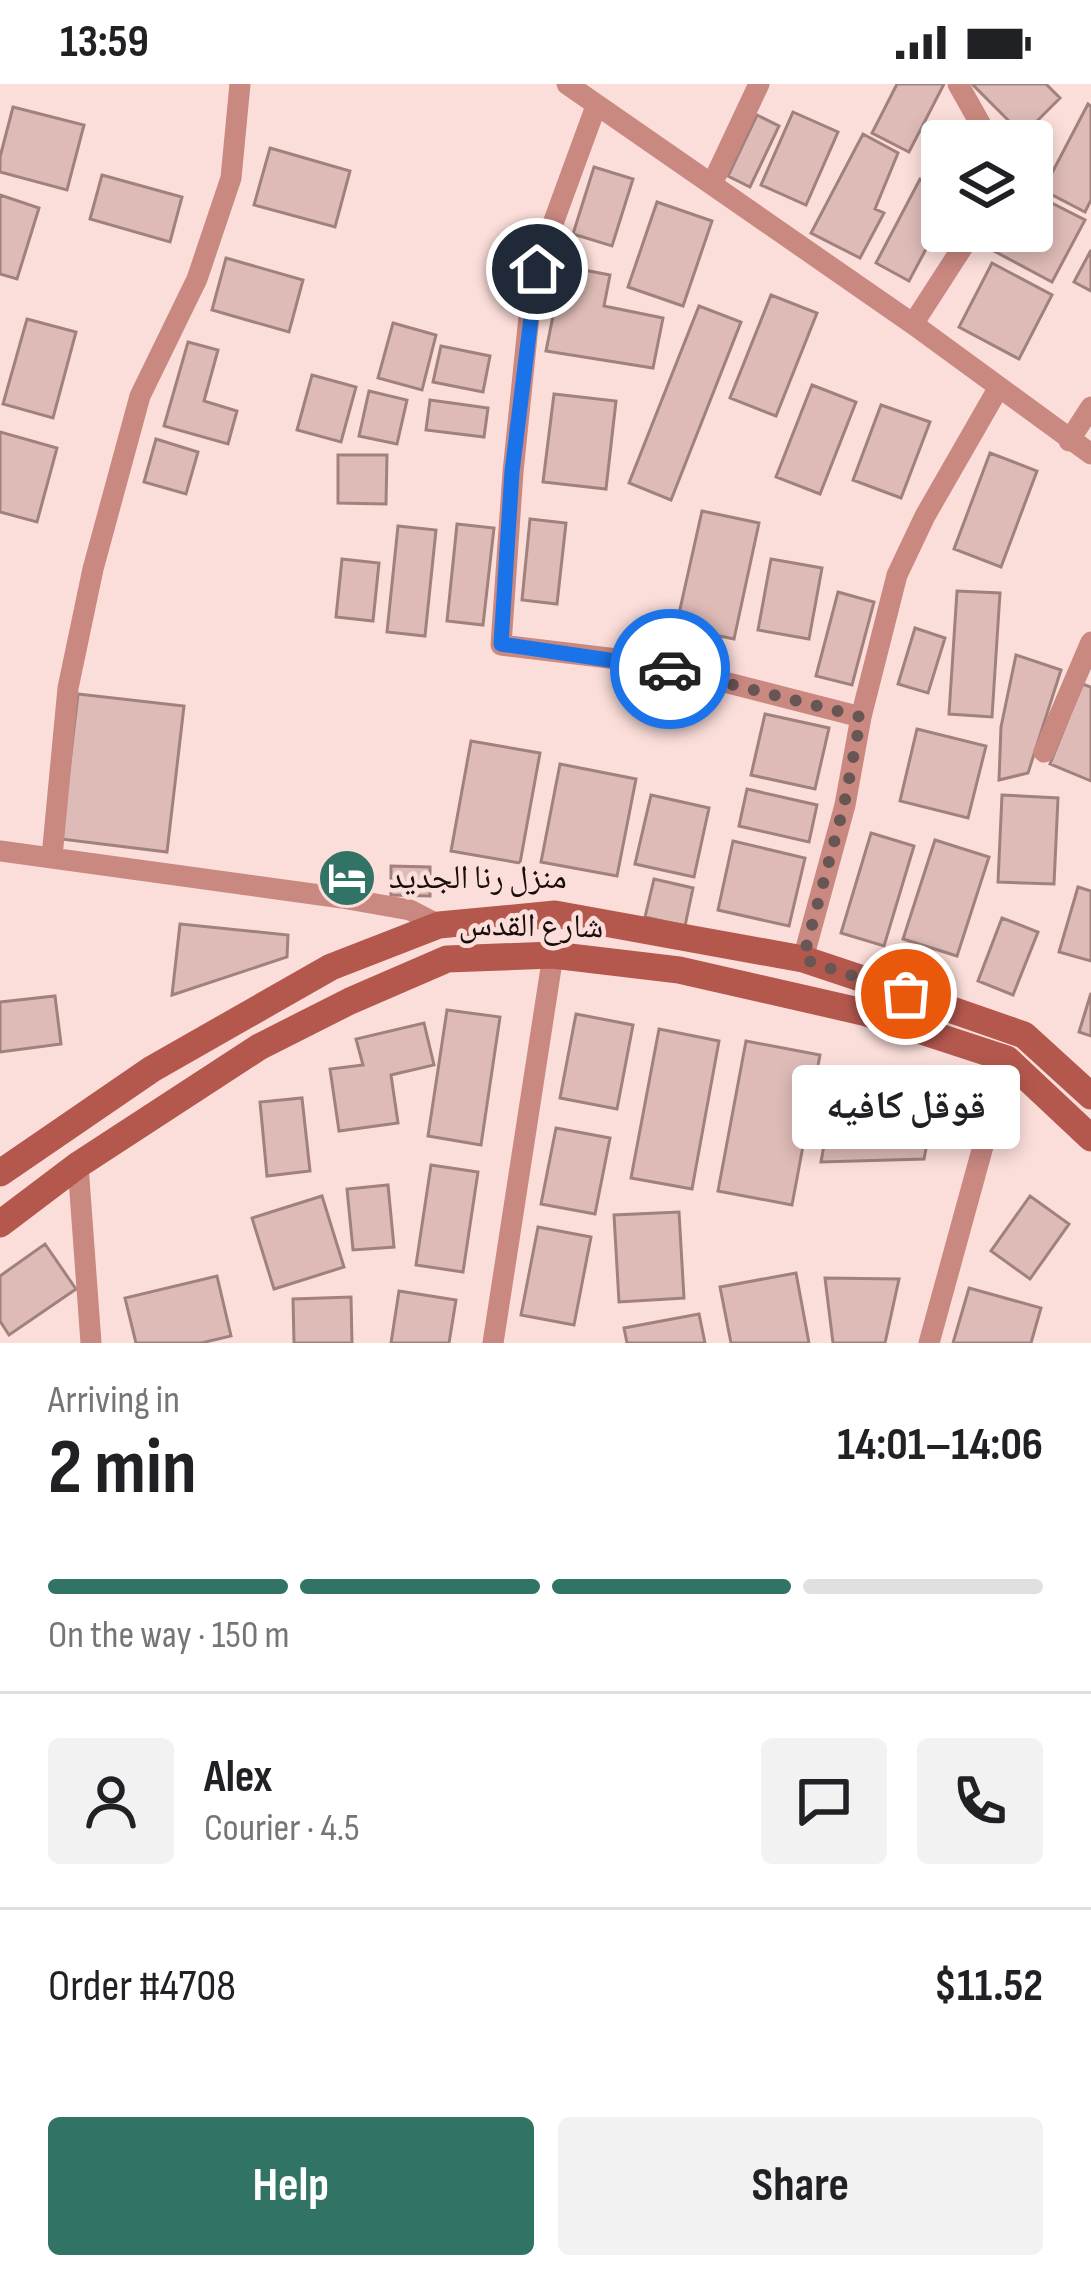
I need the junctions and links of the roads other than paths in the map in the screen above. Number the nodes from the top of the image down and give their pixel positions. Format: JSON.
{"nodes":[{"id":1,"x":240,"y":84,"type":"edge"},
{"id":2,"x":567,"y":84,"type":"edge"},
{"id":3,"x":760,"y":84,"type":"edge"},
{"id":4,"x":958,"y":84,"type":"edge"},
{"id":5,"x":596,"y":106,"type":"junction"},
{"id":6,"x":978,"y":120,"type":"edge"},
{"id":7,"x":712,"y":184,"type":"junction"},
{"id":8,"x":959,"y":252,"type":"edge"},
{"id":9,"x":913,"y":324,"type":"junction"},
{"id":10,"x":999,"y":387,"type":"junction"},
{"id":11,"x":1091,"y":407,"type":"edge"},
{"id":12,"x":1070,"y":441,"type":"junction"},
{"id":13,"x":1091,"y":454,"type":"edge"},
{"id":14,"x":1091,"y":642,"type":"edge"},
{"id":15,"x":861,"y":717,"type":"junction"},
{"id":16,"x":1044,"y":752,"type":"dead end"},
{"id":17,"x":0,"y":851,"type":"edge"},
{"id":18,"x":52,"y":857,"type":"junction"},
{"id":19,"x":440,"y":925,"type":"junction"},
{"id":20,"x":553,"y":956,"type":"junction"},
{"id":21,"x":803,"y":959,"type":"junction"},
{"id":22,"x":1007,"y":1059,"type":"junction"},
{"id":23,"x":1091,"y":1096,"type":"edge"},
{"id":24,"x":1091,"y":1138,"type":"edge"},
{"id":25,"x":78,"y":1166,"type":"junction"},
{"id":26,"x":0,"y":1173,"type":"edge"},
{"id":27,"x":0,"y":1224,"type":"edge"},
{"id":28,"x":91,"y":1343,"type":"edge"},
{"id":29,"x":493,"y":1343,"type":"edge"},
{"id":30,"x":929,"y":1343,"type":"edge"}],
"edges":[{"from":1,"to":18,"type":"street"},
{"from":2,"to":5,"type":"street"},
{"from":3,"to":7,"type":"street"},
{"from":4,"to":6,"type":"street"},
{"from":5,"to":7,"type":"street"},
{"from":5,"to":15,"type":"street"},
{"from":7,"to":9,"type":"street"},
{"from":8,"to":9,"type":"street"},
{"from":9,"to":10,"type":"street"},
{"from":10,"to":12,"type":"street"},
{"from":10,"to":15,"type":"street"},
{"from":11,"to":12,"type":"street"},
{"from":12,"to":13,"type":"street"},
{"from":14,"to":16,"type":"street"},
{"from":15,"to":21,"type":"street"},
{"from":17,"to":18,"type":"street"},
{"from":18,"to":19,"type":"street"},
{"from":19,"to":21,"type":"main road","name":"شارع القدس"},
{"from":19,"to":26,"type":"main road","name":"شارع القدس"},
{"from":20,"to":22,"type":"main road","name":"شارع القدس"},
{"from":20,"to":25,"type":"main road","name":"شارع القدس"},
{"from":20,"to":29,"type":"street"},
{"from":21,"to":23,"type":"main road","name":"شارع القدس"},
{"from":22,"to":24,"type":"main road","name":"شارع القدس"},
{"from":22,"to":30,"type":"street"},
{"from":25,"to":27,"type":"main road","name":"شارع القدس"},
{"from":25,"to":28,"type":"street"}]}
